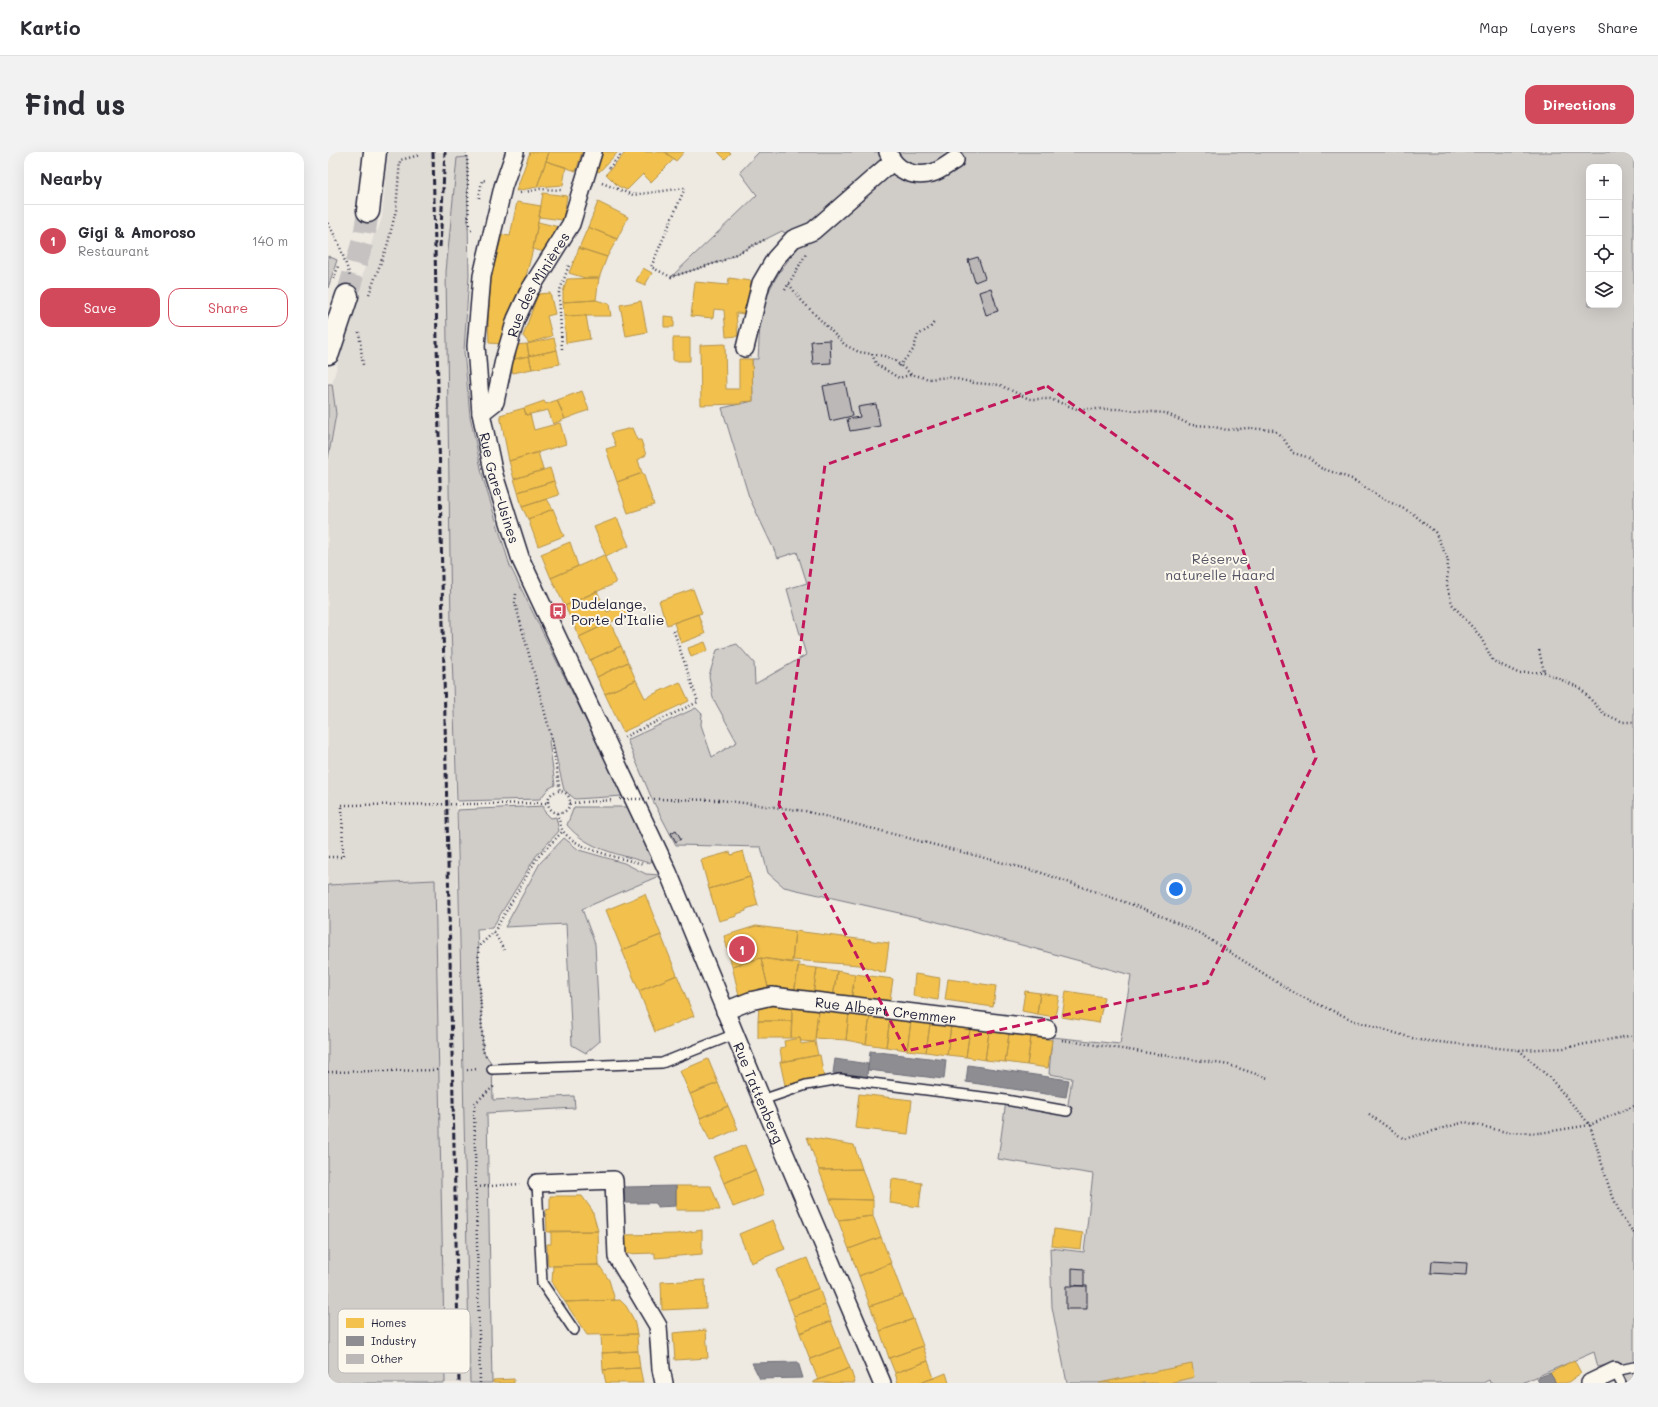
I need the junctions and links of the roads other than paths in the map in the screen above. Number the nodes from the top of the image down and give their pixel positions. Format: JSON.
{"nodes":[{"id":1,"x":375,"y":152,"type":"edge"},
{"id":2,"x":514,"y":152,"type":"edge"},
{"id":3,"x":593,"y":152,"type":"edge"},
{"id":4,"x":890,"y":157,"type":"edge"},
{"id":5,"x":955,"y":160,"type":"dead end"},
{"id":6,"x":368,"y":211,"type":"tunnel mouth"},
{"id":7,"x":355,"y":291,"type":"tunnel mouth"},
{"id":8,"x":745,"y":348,"type":"dead end"},
{"id":9,"x":328,"y":353,"type":"edge"},
{"id":10,"x":481,"y":413,"type":"junction"},
{"id":11,"x":636,"y":800,"type":"joint"},
{"id":12,"x":725,"y":1011,"type":"junction"},
{"id":13,"x":1047,"y":1029,"type":"road end"},
{"id":14,"x":734,"y":1034,"type":"junction"},
{"id":15,"x":492,"y":1069,"type":"road end"},
{"id":16,"x":762,"y":1100,"type":"junction"},
{"id":17,"x":1067,"y":1111,"type":"dead end"},
{"id":18,"x":537,"y":1184,"type":"joint"},
{"id":19,"x":574,"y":1330,"type":"dead end"},
{"id":20,"x":1634,"y":1367,"type":"edge"},
{"id":21,"x":1618,"y":1377,"type":"edge"},
{"id":22,"x":664,"y":1383,"type":"edge"},
{"id":23,"x":882,"y":1383,"type":"edge"},
{"id":24,"x":1590,"y":1383,"type":"edge"}],
"edges":[{"from":1,"to":6,"type":"main road"},
{"from":2,"to":10,"type":"street","name":"Rue Gare-Usines"},
{"from":3,"to":10,"type":"street","name":"Rue des Minières"},
{"from":4,"to":5,"type":"street"},
{"from":4,"to":8,"type":"street"},
{"from":7,"to":9,"type":"main road"},
{"from":10,"to":11,"type":"street","name":"Rue Gare-Usines"},
{"from":11,"to":12,"type":"street","name":"Rue Tattenberg"},
{"from":12,"to":13,"type":"street","name":"Rue Albert Cremmer"},
{"from":12,"to":14,"type":"street","name":"Rue Tattenberg"},
{"from":14,"to":15,"type":"lane"},
{"from":14,"to":16,"type":"street","name":"Rue Tattenberg"},
{"from":16,"to":17,"type":"lane"},
{"from":16,"to":23,"type":"street","name":"Rue Tattenberg"},
{"from":18,"to":19,"type":"lane"},
{"from":18,"to":22,"type":"street"},
{"from":20,"to":21,"type":"lane"},
{"from":21,"to":24,"type":"street"}]}
